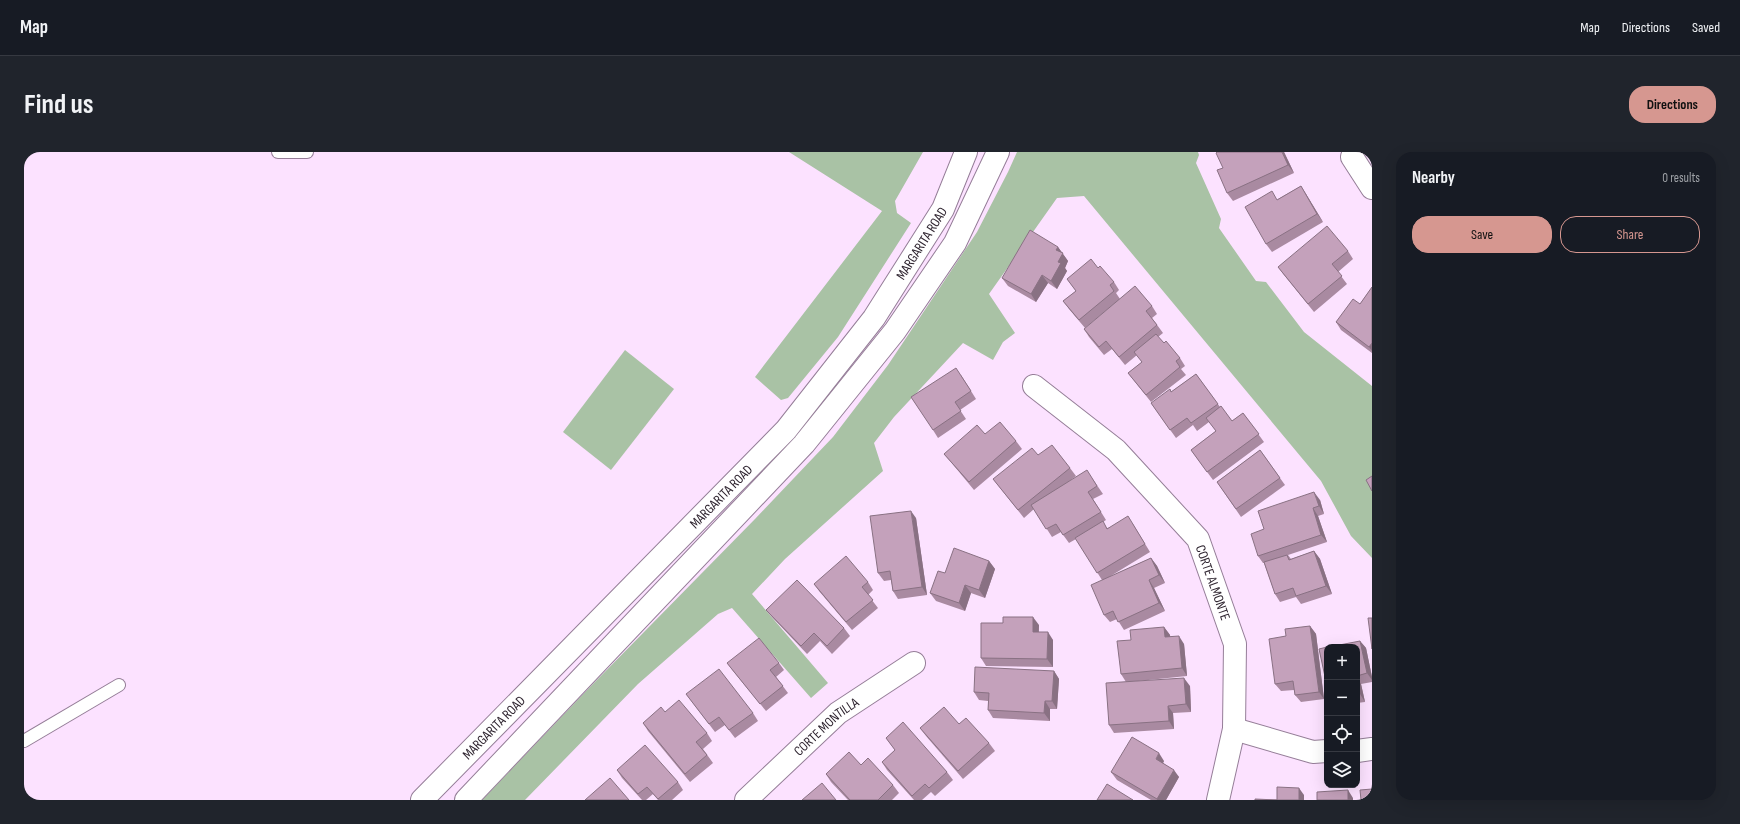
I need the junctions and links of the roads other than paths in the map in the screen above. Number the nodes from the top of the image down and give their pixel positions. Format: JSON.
{"nodes":[{"id":1,"x":278,"y":152,"type":"edge"},
{"id":2,"x":307,"y":152,"type":"edge"},
{"id":3,"x":966,"y":152,"type":"edge"},
{"id":4,"x":998,"y":152,"type":"edge"},
{"id":5,"x":1352,"y":157,"type":"dead end"},
{"id":6,"x":1372,"y":188,"type":"edge"},
{"id":7,"x":1034,"y":386,"type":"dead end"},
{"id":8,"x":914,"y":663,"type":"dead end"},
{"id":9,"x":119,"y":685,"type":"dead end"},
{"id":10,"x":1234,"y":729,"type":"junction"},
{"id":11,"x":24,"y":741,"type":"edge"},
{"id":12,"x":1372,"y":749,"type":"edge"},
{"id":13,"x":1360,"y":751,"type":"edge"},
{"id":14,"x":1324,"y":752,"type":"edge"},
{"id":15,"x":422,"y":800,"type":"edge"},
{"id":16,"x":466,"y":800,"type":"edge"},
{"id":17,"x":746,"y":800,"type":"edge"},
{"id":18,"x":1218,"y":800,"type":"edge"}],
"edges":[{"from":1,"to":2,"type":"lane"},
{"from":3,"to":15,"type":"main road","name":"MARGARITA ROAD"},
{"from":4,"to":16,"type":"main road","name":"MARGARITA ROAD"},
{"from":5,"to":6,"type":"main road"},
{"from":7,"to":10,"type":"main road","name":"CORTE ALMONTE"},
{"from":8,"to":17,"type":"main road","name":"CORTE MONTILLA"},
{"from":9,"to":11,"type":"lane"},
{"from":10,"to":14,"type":"main road"},
{"from":10,"to":18,"type":"main road","name":"CORTE ALMONTE"},
{"from":12,"to":13,"type":"main road"}]}
